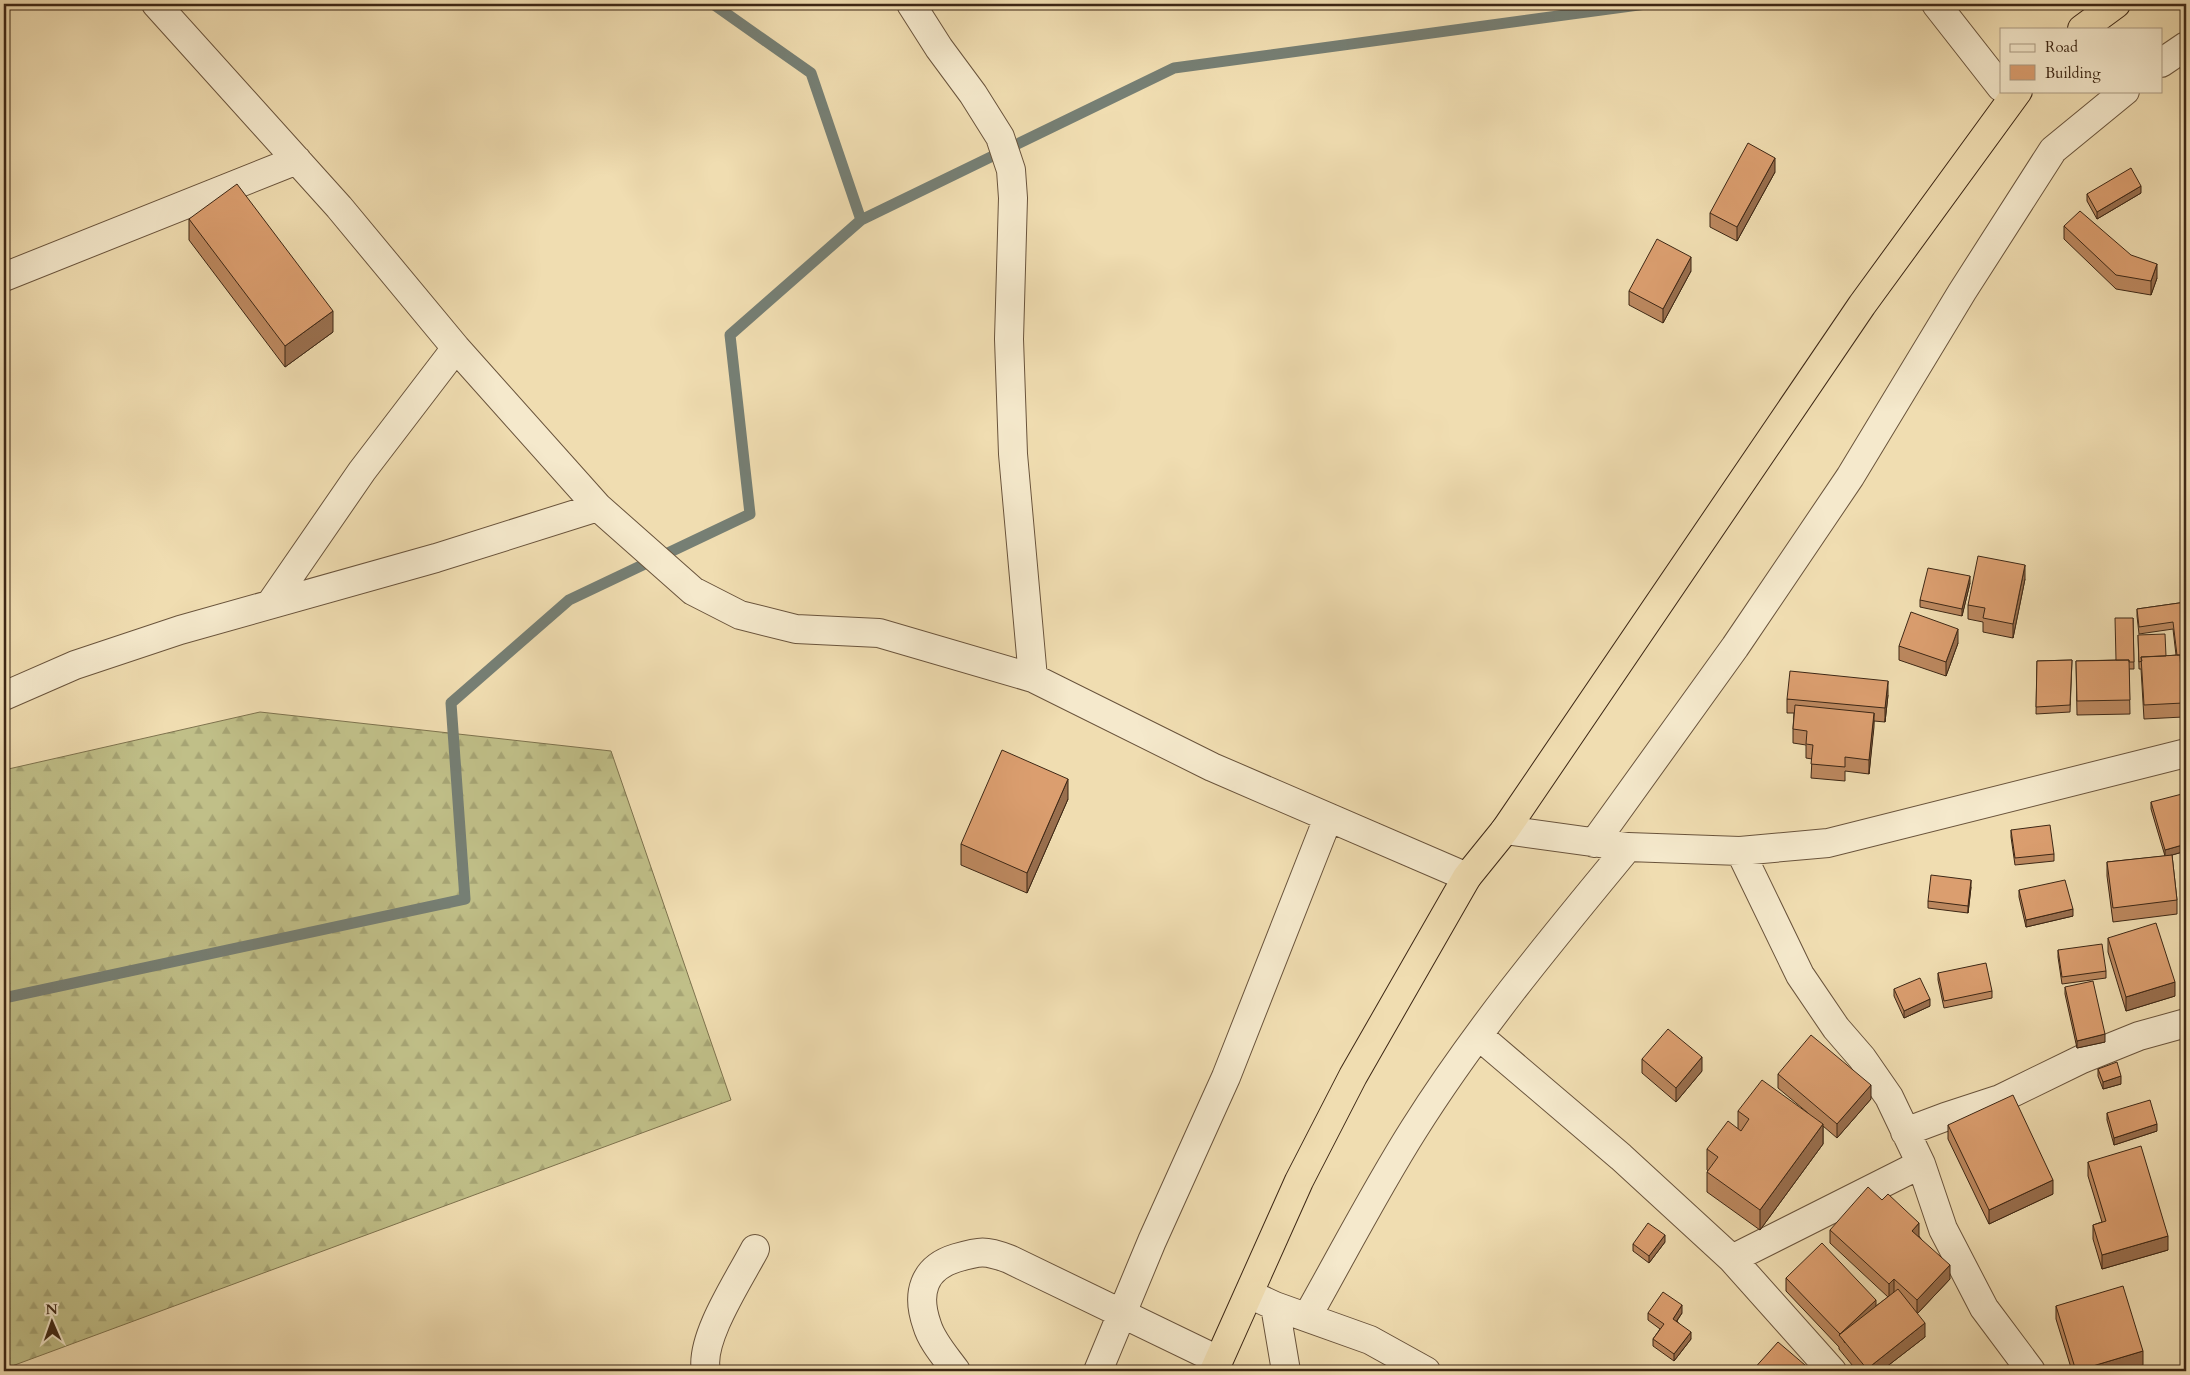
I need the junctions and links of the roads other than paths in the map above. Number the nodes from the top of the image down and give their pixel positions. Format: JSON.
{"nodes":[{"id":1,"x":156,"y":4,"type":"edge"},
{"id":2,"x":911,"y":4,"type":"edge"},
{"id":3,"x":1936,"y":4,"type":"edge"},
{"id":4,"x":2116,"y":4,"type":"edge"},
{"id":5,"x":2083,"y":28,"type":"edge"},
{"id":6,"x":2186,"y":46,"type":"edge"},
{"id":7,"x":2162,"y":62,"type":"edge"},
{"id":8,"x":2000,"y":82,"type":"edge"},
{"id":9,"x":2008,"y":92,"type":"edge"},
{"id":10,"x":2124,"y":92,"type":"edge"},
{"id":11,"x":297,"y":160,"type":"junction"},
{"id":12,"x":4,"y":277,"type":"edge"},
{"id":13,"x":456,"y":348,"type":"junction"},
{"id":14,"x":598,"y":508,"type":"junction"},
{"id":15,"x":271,"y":604,"type":"junction"},
{"id":16,"x":1032,"y":678,"type":"junction"},
{"id":17,"x":4,"y":696,"type":"edge"},
{"id":18,"x":2186,"y":753,"type":"edge"},
{"id":19,"x":1328,"y":818,"type":"junction"},
{"id":20,"x":1505,"y":830,"type":"junction"},
{"id":21,"x":1594,"y":842,"type":"junction"},
{"id":22,"x":1628,"y":846,"type":"junction"},
{"id":23,"x":1740,"y":851,"type":"junction"},
{"id":24,"x":1467,"y":877,"type":"junction"},
{"id":25,"x":2186,"y":1023,"type":"edge"},
{"id":26,"x":1479,"y":1036,"type":"junction"},
{"id":27,"x":1905,"y":1132,"type":"junction"},
{"id":28,"x":1921,"y":1164,"type":"junction"},
{"id":29,"x":755,"y":1249,"type":"dead end"},
{"id":30,"x":1732,"y":1258,"type":"junction"},
{"id":31,"x":1249,"y":1294,"type":"junction"},
{"id":32,"x":1275,"y":1306,"type":"junction"},
{"id":33,"x":1121,"y":1314,"type":"junction"},
{"id":34,"x":1307,"y":1317,"type":"junction"},
{"id":35,"x":1216,"y":1366,"type":"edge"},
{"id":36,"x":706,"y":1371,"type":"edge"},
{"id":37,"x":956,"y":1371,"type":"edge"},
{"id":38,"x":1098,"y":1371,"type":"edge"},
{"id":39,"x":1286,"y":1371,"type":"edge"},
{"id":40,"x":1426,"y":1371,"type":"edge"},
{"id":41,"x":1832,"y":1371,"type":"edge"},
{"id":42,"x":2031,"y":1371,"type":"edge"}],
"edges":[{"from":1,"to":11,"type":"street"},
{"from":2,"to":16,"type":"street"},
{"from":3,"to":8,"type":"street"},
{"from":4,"to":5,"type":"highway"},
{"from":6,"to":7,"type":"street"},
{"from":9,"to":20,"type":"highway"},
{"from":10,"to":21,"type":"street"},
{"from":11,"to":12,"type":"street"},
{"from":11,"to":13,"type":"street"},
{"from":13,"to":14,"type":"street"},
{"from":13,"to":15,"type":"street"},
{"from":14,"to":15,"type":"street"},
{"from":14,"to":16,"type":"street"},
{"from":15,"to":17,"type":"street"},
{"from":16,"to":19,"type":"street"},
{"from":18,"to":23,"type":"street"},
{"from":19,"to":24,"type":"street"},
{"from":19,"to":33,"type":"street"},
{"from":20,"to":21,"type":"street"},
{"from":20,"to":24,"type":"highway"},
{"from":21,"to":22,"type":"street"},
{"from":22,"to":23,"type":"street"},
{"from":22,"to":26,"type":"street"},
{"from":23,"to":27,"type":"street"},
{"from":24,"to":31,"type":"highway"},
{"from":25,"to":27,"type":"street"},
{"from":26,"to":30,"type":"street"},
{"from":26,"to":34,"type":"street"},
{"from":27,"to":28,"type":"street"},
{"from":28,"to":30,"type":"street"},
{"from":28,"to":42,"type":"street"},
{"from":29,"to":36,"type":"street"},
{"from":30,"to":41,"type":"street"},
{"from":31,"to":32,"type":"street"},
{"from":31,"to":35,"type":"highway"},
{"from":32,"to":34,"type":"street"},
{"from":32,"to":39,"type":"street"},
{"from":33,"to":35,"type":"street"},
{"from":33,"to":37,"type":"street"},
{"from":33,"to":38,"type":"street"},
{"from":34,"to":40,"type":"street"}]}
